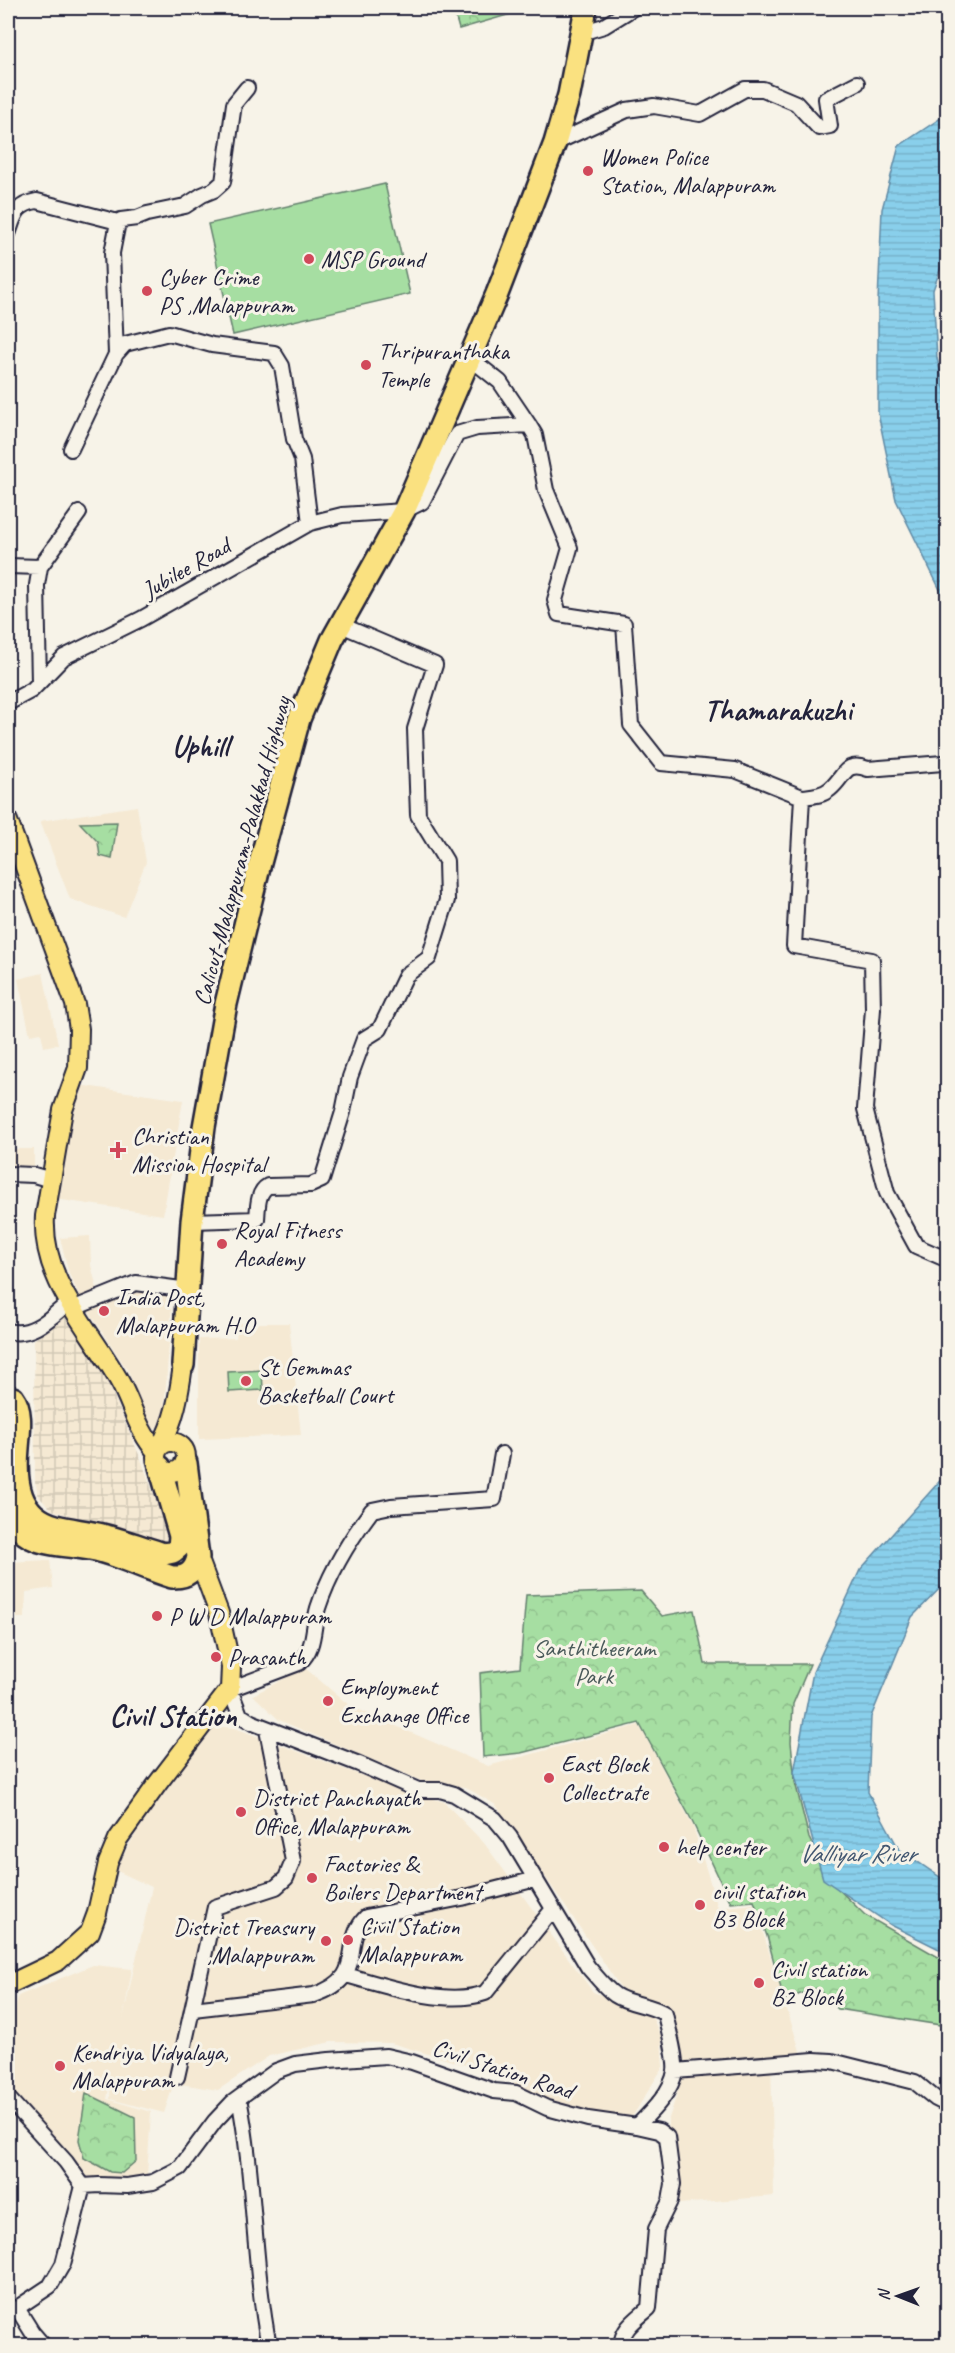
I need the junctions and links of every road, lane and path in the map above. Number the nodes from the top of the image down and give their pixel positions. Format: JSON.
{"nodes":[{"id":1,"x":586,"y":8,"type":"edge"},
{"id":2,"x":633,"y":8,"type":"edge"},
{"id":3,"x":581,"y":33,"type":"junction"},
{"id":4,"x":857,"y":83,"type":"dead end"},
{"id":5,"x":247,"y":88,"type":"dead end"},
{"id":6,"x":555,"y":143,"type":"junction"},
{"id":7,"x":118,"y":222,"type":"junction"},
{"id":8,"x":8,"y":234,"type":"edge"},
{"id":9,"x":116,"y":354,"type":"junction"},
{"id":10,"x":470,"y":358,"type":"junction"},
{"id":11,"x":529,"y":425,"type":"junction"},
{"id":12,"x":71,"y":449,"type":"dead end"},
{"id":13,"x":404,"y":511,"type":"junction"},
{"id":14,"x":79,"y":513,"type":"dead end"},
{"id":15,"x":310,"y":523,"type":"junction"},
{"id":16,"x":8,"y":566,"type":"edge"},
{"id":17,"x":40,"y":567,"type":"junction"},
{"id":18,"x":341,"y":625,"type":"junction"},
{"id":19,"x":39,"y":683,"type":"junction"},
{"id":20,"x":8,"y":703,"type":"edge"},
{"id":21,"x":948,"y":765,"type":"edge"},
{"id":22,"x":802,"y":797,"type":"junction"},
{"id":23,"x":8,"y":821,"type":"edge"},
{"id":24,"x":8,"y":1174,"type":"edge"},
{"id":25,"x":51,"y":1180,"type":"junction"},
{"id":26,"x":192,"y":1221,"type":"junction"},
{"id":27,"x":948,"y":1260,"type":"edge"},
{"id":28,"x":188,"y":1290,"type":"junction"},
{"id":29,"x":70,"y":1306,"type":"junction"},
{"id":30,"x":8,"y":1331,"type":"edge"},
{"id":31,"x":183,"y":1365,"type":"junction"},
{"id":32,"x":8,"y":1397,"type":"edge"},
{"id":33,"x":8,"y":1403,"type":"edge"},
{"id":34,"x":502,"y":1454,"type":"dead end"},
{"id":35,"x":159,"y":1455,"type":"junction"},
{"id":36,"x":184,"y":1455,"type":"junction"},
{"id":37,"x":8,"y":1475,"type":"edge"},
{"id":38,"x":8,"y":1506,"type":"edge"},
{"id":39,"x":195,"y":1565,"type":"junction"},
{"id":40,"x":230,"y":1689,"type":"junction"},
{"id":41,"x":267,"y":1730,"type":"junction"},
{"id":42,"x":536,"y":1879,"type":"junction"},
{"id":43,"x":553,"y":1909,"type":"junction"},
{"id":44,"x":346,"y":1975,"type":"junction"},
{"id":45,"x":8,"y":1985,"type":"edge"},
{"id":46,"x":193,"y":2009,"type":"junction"},
{"id":47,"x":675,"y":2071,"type":"junction"},
{"id":48,"x":177,"y":2077,"type":"dead end"},
{"id":49,"x":8,"y":2098,"type":"edge"},
{"id":50,"x":239,"y":2098,"type":"junction"},
{"id":51,"x":948,"y":2105,"type":"edge"},
{"id":52,"x":637,"y":2126,"type":"junction"},
{"id":53,"x":83,"y":2186,"type":"junction"},
{"id":54,"x":12,"y":2311,"type":"edge"},
{"id":55,"x":44,"y":2346,"type":"edge"},
{"id":56,"x":269,"y":2346,"type":"edge"},
{"id":57,"x":621,"y":2346,"type":"edge"}],
"edges":[{"from":1,"to":3,"type":"highway","name":"Calicut-Malappuram-Palakkad Highway"},
{"from":2,"to":3,"type":"street"},
{"from":3,"to":6,"type":"highway","name":"Calicut-Malappuram-Palakkad Highway"},
{"from":4,"to":6,"type":"street"},
{"from":5,"to":7,"type":"street"},
{"from":6,"to":10,"type":"highway","name":"Calicut-Malappuram-Palakkad Highway"},
{"from":7,"to":8,"type":"street"},
{"from":7,"to":9,"type":"street"},
{"from":9,"to":12,"type":"street"},
{"from":9,"to":15,"type":"street"},
{"from":10,"to":11,"type":"street"},
{"from":10,"to":13,"type":"highway","name":"Calicut-Malappuram-Palakkad Highway"},
{"from":11,"to":13,"type":"street"},
{"from":11,"to":22,"type":"street"},
{"from":13,"to":15,"type":"street","name":"Jubilee Road"},
{"from":13,"to":18,"type":"highway","name":"Calicut-Malappuram-Palakkad Highway"},
{"from":14,"to":17,"type":"street"},
{"from":15,"to":19,"type":"street","name":"Jubilee Road"},
{"from":16,"to":17,"type":"street"},
{"from":17,"to":19,"type":"street"},
{"from":18,"to":26,"type":"highway","name":"Calicut-Malappuram-Palakkad Highway"},
{"from":18,"to":26,"type":"street"},
{"from":19,"to":20,"type":"street","name":"Jubilee Road"},
{"from":21,"to":22,"type":"street"},
{"from":22,"to":27,"type":"street"},
{"from":23,"to":25,"type":"main road"},
{"from":24,"to":25,"type":"street"},
{"from":25,"to":29,"type":"main road"},
{"from":26,"to":28,"type":"highway","name":"Calicut-Malappuram-Palakkad Highway"},
{"from":28,"to":29,"type":"street"},
{"from":28,"to":31,"type":"highway","name":"Calicut-Malappuram-Palakkad Highway"},
{"from":29,"to":30,"type":"street"},
{"from":29,"to":35,"type":"main road"},
{"from":31,"to":35,"type":"main road","name":"Calicut-Malappuram-Palakkad Highway"},
{"from":31,"to":36,"type":"main road","name":"Calicut-Malappuram-Palakkad Highway"},
{"from":32,"to":35,"type":"highway"},
{"from":33,"to":37,"type":"highway"},
{"from":34,"to":40,"type":"street"},
{"from":35,"to":36,"type":"main road"},
{"from":35,"to":36,"type":"main road"},
{"from":36,"to":39,"type":"highway","name":"Calicut-Malappuram-Palakkad Highway"},
{"from":38,"to":39,"type":"highway"},
{"from":39,"to":40,"type":"main road"},
{"from":40,"to":41,"type":"street"},
{"from":40,"to":45,"type":"main road"},
{"from":41,"to":42,"type":"street"},
{"from":41,"to":46,"type":"street"},
{"from":42,"to":43,"type":"street"},
{"from":42,"to":44,"type":"street"},
{"from":43,"to":44,"type":"street"},
{"from":43,"to":47,"type":"street"},
{"from":44,"to":46,"type":"street"},
{"from":46,"to":48,"type":"street"},
{"from":47,"to":51,"type":"street"},
{"from":47,"to":52,"type":"street"},
{"from":49,"to":53,"type":"street"},
{"from":50,"to":52,"type":"street","name":"Civil Station Road"},
{"from":50,"to":53,"type":"street","name":"Civil Station Road"},
{"from":50,"to":56,"type":"street"},
{"from":52,"to":57,"type":"street","name":"Civil Station Road"},
{"from":53,"to":54,"type":"street"},
{"from":54,"to":55,"type":"street"}]}
